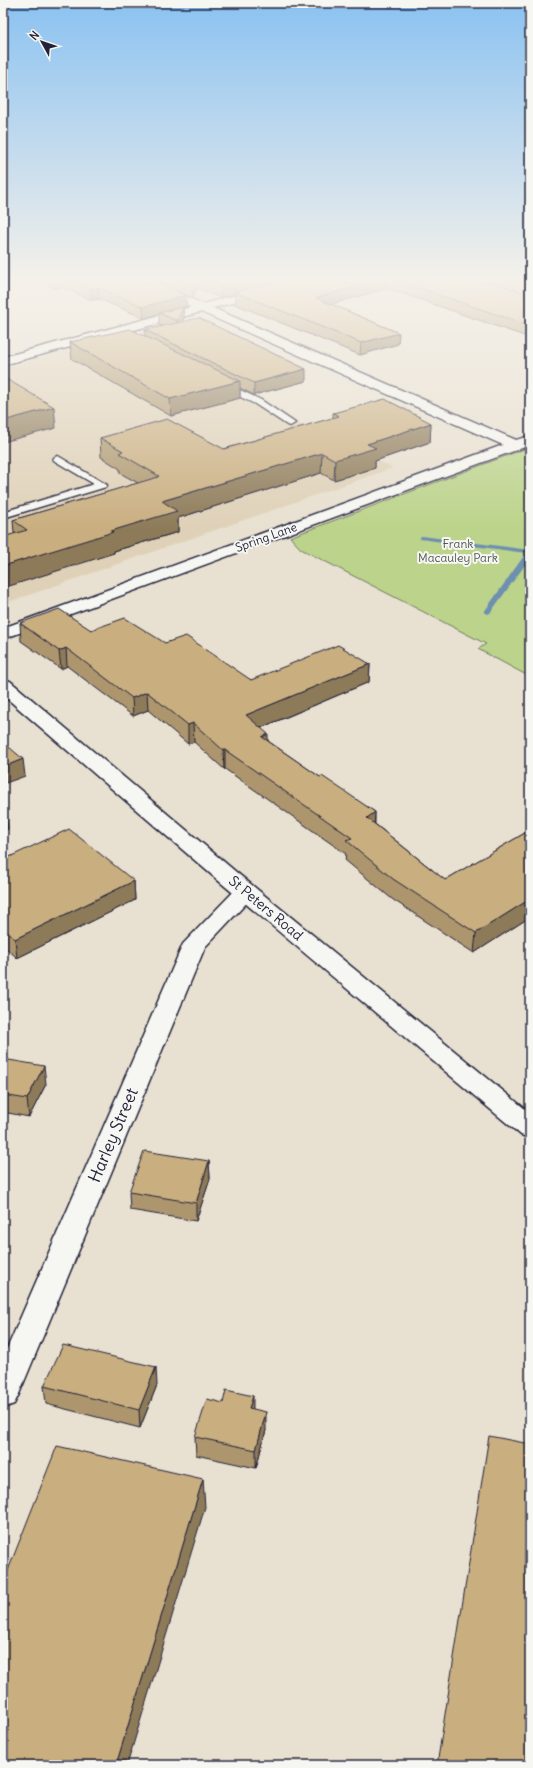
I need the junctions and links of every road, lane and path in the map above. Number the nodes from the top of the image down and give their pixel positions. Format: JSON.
{"nodes":[{"id":1,"x":342,"y":366,"type":"edge"},
{"id":2,"x":216,"y":381,"type":"edge"},
{"id":3,"x":290,"y":423,"type":"dead end"},
{"id":4,"x":523,"y":442,"type":"edge"},
{"id":5,"x":58,"y":458,"type":"dead end"},
{"id":6,"x":3,"y":514,"type":"edge"},
{"id":7,"x":3,"y":634,"type":"edge"},
{"id":8,"x":3,"y":685,"type":"edge"},
{"id":9,"x":246,"y":892,"type":"junction"},
{"id":10,"x":530,"y":1128,"type":"edge"},
{"id":11,"x":3,"y":1394,"type":"edge"}],
"edges":[{"from":1,"to":4,"type":"street"},
{"from":2,"to":3,"type":"lane"},
{"from":4,"to":7,"type":"street","name":"Spring Lane"},
{"from":5,"to":6,"type":"lane"},
{"from":8,"to":9,"type":"street","name":"St Peters Road"},
{"from":9,"to":10,"type":"street","name":"St Peters Road"},
{"from":9,"to":11,"type":"street","name":"Harley Street"}]}
